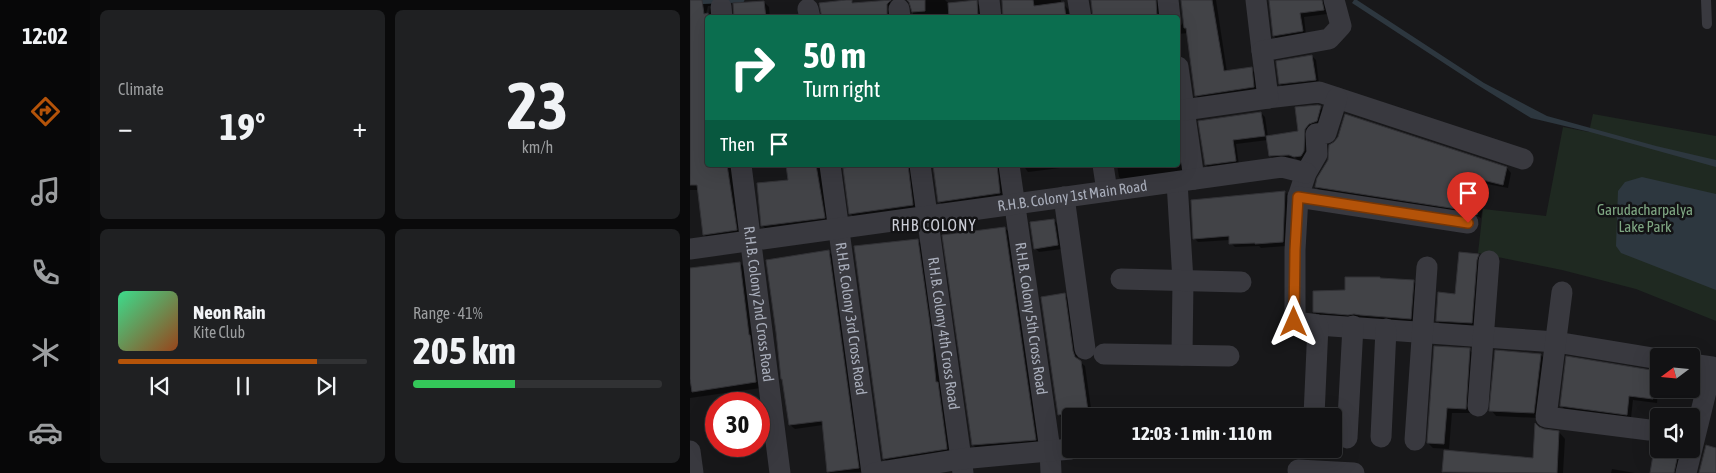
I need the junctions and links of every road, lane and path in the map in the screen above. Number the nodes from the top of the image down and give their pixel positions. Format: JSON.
{"nodes":[{"id":1,"x":989,"y":0,"type":"edge"},
{"id":2,"x":1078,"y":0,"type":"edge"},
{"id":3,"x":1168,"y":0,"type":"edge"},
{"id":4,"x":1256,"y":0,"type":"edge"},
{"id":5,"x":1706,"y":0,"type":"edge"},
{"id":6,"x":1337,"y":1,"type":"edge"},
{"id":7,"x":991,"y":15,"type":"edge"},
{"id":8,"x":1080,"y":15,"type":"edge"},
{"id":9,"x":1170,"y":15,"type":"edge"},
{"id":10,"x":1707,"y":24,"type":"dead end"},
{"id":11,"x":1262,"y":51,"type":"junction"},
{"id":12,"x":1180,"y":81,"type":"edge"},
{"id":13,"x":1268,"y":98,"type":"junction"},
{"id":14,"x":1337,"y":98,"type":"junction"},
{"id":15,"x":1184,"y":110,"type":"junction"},
{"id":16,"x":1523,"y":159,"type":"dead end"},
{"id":17,"x":741,"y":167,"type":"edge"},
{"id":18,"x":830,"y":167,"type":"edge"},
{"id":19,"x":920,"y":167,"type":"edge"},
{"id":20,"x":1009,"y":167,"type":"edge"},
{"id":21,"x":1103,"y":167,"type":"edge"},
{"id":22,"x":1306,"y":173,"type":"junction"},
{"id":23,"x":1186,"y":180,"type":"junction"},
{"id":24,"x":1107,"y":191,"type":"junction"},
{"id":25,"x":1064,"y":197,"type":"junction"},
{"id":26,"x":1298,"y":197,"type":"junction"},
{"id":27,"x":1014,"y":204,"type":"junction"},
{"id":28,"x":927,"y":216,"type":"junction"},
{"id":29,"x":1468,"y":223,"type":"dead end"},
{"id":30,"x":839,"y":228,"type":"junction"},
{"id":31,"x":750,"y":241,"type":"junction"},
{"id":32,"x":690,"y":249,"type":"edge"},
{"id":33,"x":1489,"y":261,"type":"dead end"},
{"id":34,"x":1427,"y":268,"type":"dead end"},
{"id":35,"x":1121,"y":279,"type":"dead end"},
{"id":36,"x":1182,"y":281,"type":"junction"},
{"id":37,"x":1241,"y":282,"type":"dead end"},
{"id":38,"x":1562,"y":292,"type":"dead end"},
{"id":39,"x":1318,"y":325,"type":"junction"},
{"id":40,"x":1353,"y":326,"type":"junction"},
{"id":41,"x":1386,"y":329,"type":"junction"},
{"id":42,"x":1422,"y":333,"type":"junction"},
{"id":43,"x":1483,"y":337,"type":"junction"},
{"id":44,"x":1556,"y":342,"type":"junction"},
{"id":45,"x":1182,"y":355,"type":"junction"},
{"id":46,"x":1229,"y":356,"type":"dead end"},
{"id":47,"x":1650,"y":357,"type":"edge"},
{"id":48,"x":1700,"y":365,"type":"edge"},
{"id":49,"x":1478,"y":406,"type":"dead end"},
{"id":50,"x":1314,"y":408,"type":"edge"},
{"id":51,"x":1649,"y":430,"type":"dead end"},
{"id":52,"x":1381,"y":437,"type":"dead end"},
{"id":53,"x":1347,"y":438,"type":"dead end"},
{"id":54,"x":1415,"y":440,"type":"dead end"},
{"id":55,"x":1062,"y":449,"type":"edge"},
{"id":56,"x":1050,"y":450,"type":"junction"},
{"id":57,"x":690,"y":451,"type":"edge"},
{"id":58,"x":962,"y":466,"type":"edge"},
{"id":59,"x":1298,"y":470,"type":"dead end"},
{"id":60,"x":693,"y":473,"type":"edge"},
{"id":61,"x":780,"y":473,"type":"edge"},
{"id":62,"x":873,"y":473,"type":"edge"},
{"id":63,"x":1052,"y":473,"type":"edge"},
{"id":64,"x":1340,"y":473,"type":"edge"},
{"id":65,"x":1686,"y":473,"type":"edge"}],
"edges":[{"from":1,"to":7,"type":"street"},
{"from":2,"to":8,"type":"street"},
{"from":3,"to":9,"type":"street"},
{"from":4,"to":11,"type":"street"},
{"from":5,"to":10,"type":"lane"},
{"from":6,"to":11,"type":"street"},
{"from":11,"to":13,"type":"street"},
{"from":12,"to":15,"type":"street"},
{"from":13,"to":14,"type":"street"},
{"from":13,"to":15,"type":"street"},
{"from":14,"to":16,"type":"street"},
{"from":14,"to":22,"type":"street"},
{"from":15,"to":23,"type":"street"},
{"from":17,"to":31,"type":"street","name":"R.H.B. Colony 2nd Cross Road"},
{"from":18,"to":30,"type":"street","name":"R.H.B. Colony 3rd Cross Road"},
{"from":19,"to":28,"type":"street","name":"R.H.B. Colony 4th Cross Road"},
{"from":20,"to":27,"type":"street","name":"R.H.B. Colony 5th Cross Road"},
{"from":21,"to":24,"type":"street"},
{"from":22,"to":23,"type":"street","name":"R.H.B. Colony 1st Main Road"},
{"from":22,"to":26,"type":"street"},
{"from":23,"to":24,"type":"street","name":"R.H.B. Colony 1st Main Road"},
{"from":23,"to":36,"type":"street"},
{"from":24,"to":25,"type":"street","name":"R.H.B. Colony 1st Main Road"},
{"from":25,"to":27,"type":"street","name":"R.H.B. Colony 1st Main Road"},
{"from":25,"to":45,"type":"street"},
{"from":26,"to":29,"type":"street"},
{"from":26,"to":39,"type":"street"},
{"from":27,"to":28,"type":"street","name":"R.H.B. Colony 1st Main Road"},
{"from":27,"to":56,"type":"street","name":"R.H.B. Colony 5th Cross Road"},
{"from":28,"to":30,"type":"street","name":"R.H.B. Colony 1st Main Road"},
{"from":28,"to":58,"type":"street","name":"R.H.B. Colony 4th Cross Road"},
{"from":30,"to":31,"type":"street","name":"R.H.B. Colony 1st Main Road"},
{"from":30,"to":62,"type":"street","name":"R.H.B. Colony 3rd Cross Road"},
{"from":31,"to":32,"type":"street","name":"R.H.B. Colony 1st Main Road"},
{"from":31,"to":61,"type":"street","name":"R.H.B. Colony 2nd Cross Road"},
{"from":33,"to":43,"type":"street"},
{"from":34,"to":42,"type":"street"},
{"from":35,"to":36,"type":"street"},
{"from":36,"to":37,"type":"street"},
{"from":36,"to":45,"type":"street"},
{"from":38,"to":44,"type":"street"},
{"from":39,"to":40,"type":"street"},
{"from":39,"to":50,"type":"street"},
{"from":40,"to":41,"type":"street"},
{"from":40,"to":53,"type":"street"},
{"from":41,"to":42,"type":"street"},
{"from":41,"to":52,"type":"street"},
{"from":42,"to":43,"type":"street"},
{"from":42,"to":54,"type":"street"},
{"from":43,"to":44,"type":"street"},
{"from":43,"to":49,"type":"street"},
{"from":44,"to":47,"type":"street"},
{"from":44,"to":51,"type":"street"},
{"from":45,"to":46,"type":"street"},
{"from":48,"to":65,"type":"street"},
{"from":55,"to":56,"type":"street"},
{"from":56,"to":58,"type":"street"},
{"from":56,"to":63,"type":"street","name":"R.H.B. Colony 5th Cross Road"},
{"from":57,"to":60,"type":"street"},
{"from":58,"to":62,"type":"street"},
{"from":59,"to":64,"type":"street"}]}
